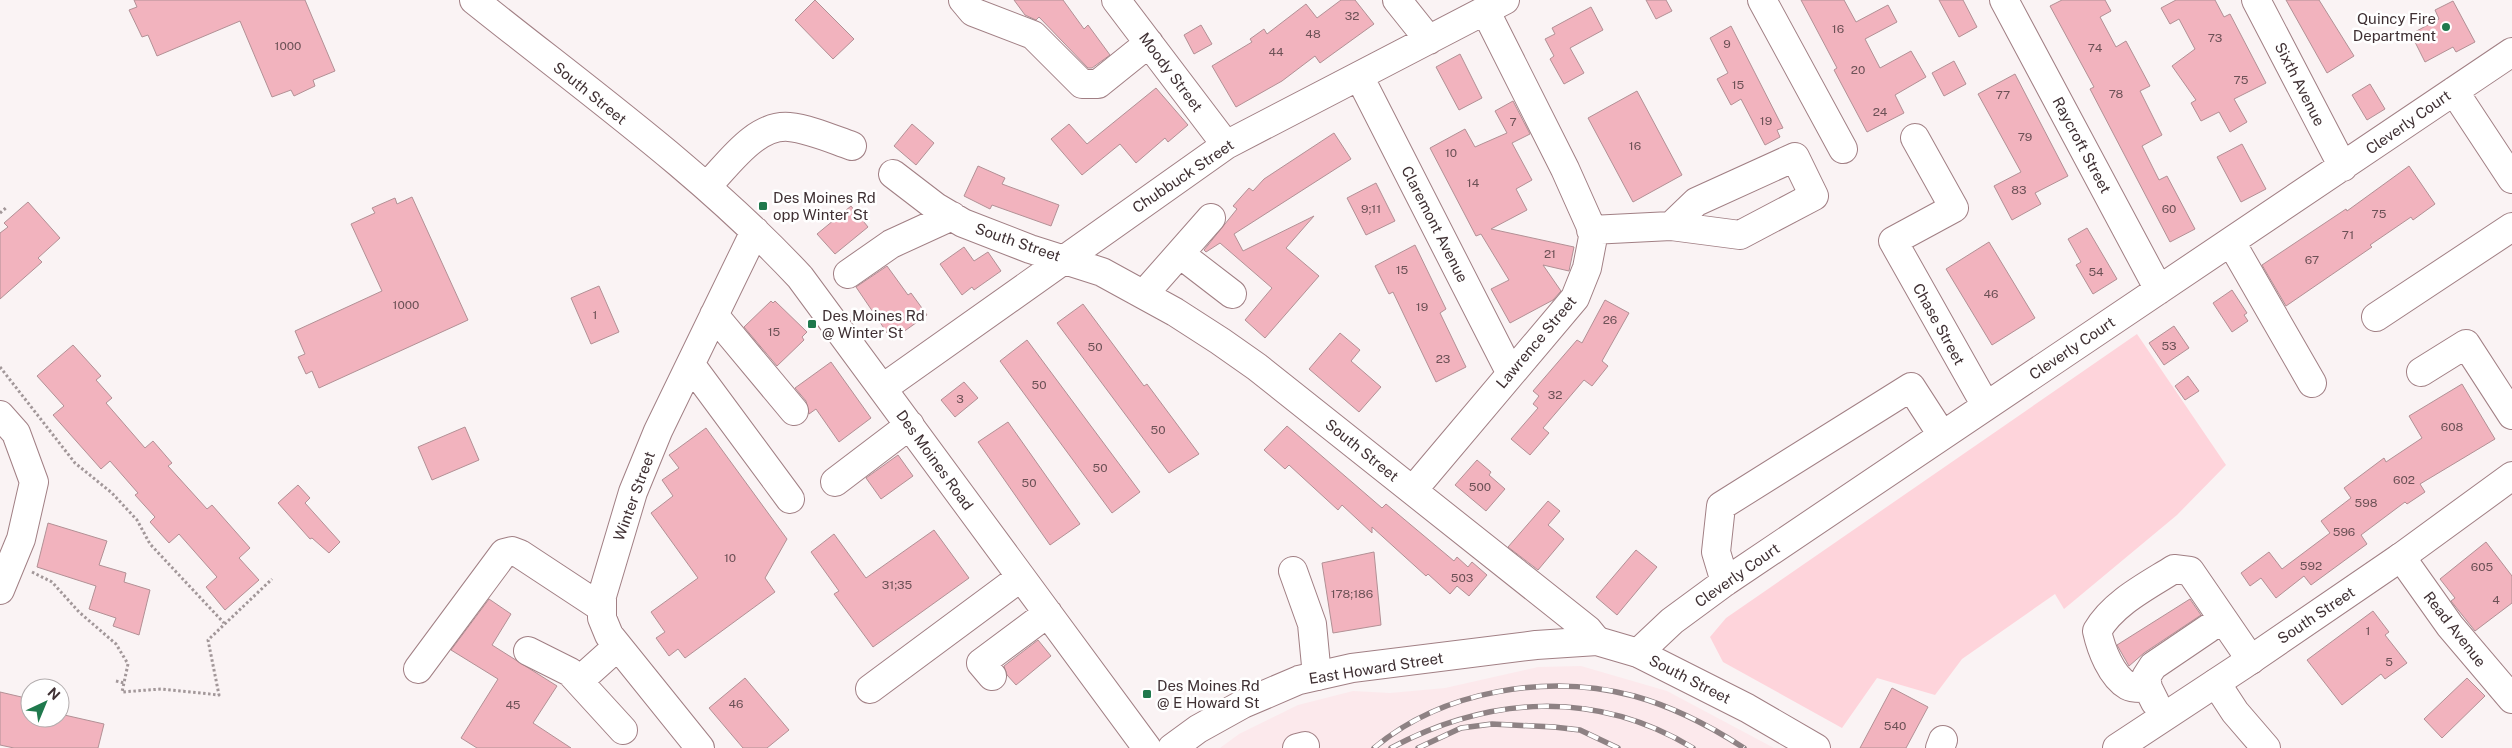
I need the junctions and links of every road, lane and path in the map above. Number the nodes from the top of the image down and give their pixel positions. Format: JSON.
{"nodes":[{"id":1,"x":474,"y":0,"type":"edge"},
{"id":2,"x":963,"y":0,"type":"edge"},
{"id":3,"x":1116,"y":0,"type":"edge"},
{"id":4,"x":1397,"y":0,"type":"edge"},
{"id":5,"x":1762,"y":0,"type":"edge"},
{"id":6,"x":2004,"y":0,"type":"edge"},
{"id":7,"x":2256,"y":0,"type":"edge"},
{"id":8,"x":1495,"y":5,"type":"edge"},
{"id":9,"x":1428,"y":40,"type":"junction"},
{"id":10,"x":1149,"y":43,"type":"junction"},
{"id":11,"x":2512,"y":52,"type":"edge"},
{"id":12,"x":1360,"y":76,"type":"junction"},
{"id":13,"x":2454,"y":91,"type":"junction"},
{"id":14,"x":1915,"y":138,"type":"dead end"},
{"id":15,"x":1226,"y":145,"type":"junction"},
{"id":16,"x":852,"y":146,"type":"dead end"},
{"id":17,"x":1842,"y":149,"type":"dead end"},
{"id":18,"x":2343,"y":167,"type":"junction"},
{"id":19,"x":893,"y":174,"type":"dead end"},
{"id":20,"x":2512,"y":178,"type":"edge"},
{"id":21,"x":706,"y":186,"type":"junction"},
{"id":22,"x":6,"y":207,"type":"dead end"},
{"id":23,"x":0,"y":212,"type":"edge"},
{"id":24,"x":952,"y":216,"type":"junction"},
{"id":25,"x":1212,"y":218,"type":"dead end"},
{"id":26,"x":1671,"y":226,"type":"dead end"},
{"id":27,"x":2512,"y":227,"type":"edge"},
{"id":28,"x":1591,"y":230,"type":"junction"},
{"id":29,"x":755,"y":231,"type":"junction"},
{"id":30,"x":2231,"y":242,"type":"junction"},
{"id":31,"x":1180,"y":254,"type":"junction"},
{"id":32,"x":1066,"y":259,"type":"junction"},
{"id":33,"x":848,"y":274,"type":"dead end"},
{"id":34,"x":2160,"y":290,"type":"junction"},
{"id":35,"x":1144,"y":294,"type":"junction"},
{"id":36,"x":1232,"y":294,"type":"dead end"},
{"id":37,"x":714,"y":316,"type":"junction"},
{"id":38,"x":2376,"y":317,"type":"dead end"},
{"id":39,"x":691,"y":365,"type":"junction"},
{"id":40,"x":0,"y":368,"type":"edge"},
{"id":41,"x":1510,"y":372,"type":"junction"},
{"id":42,"x":2421,"y":372,"type":"dead end"},
{"id":43,"x":2312,"y":383,"type":"dead end"},
{"id":44,"x":882,"y":388,"type":"junction"},
{"id":45,"x":1986,"y":406,"type":"junction"},
{"id":46,"x":794,"y":411,"type":"dead end"},
{"id":47,"x":2512,"y":414,"type":"edge"},
{"id":48,"x":0,"y":415,"type":"edge"},
{"id":49,"x":910,"y":425,"type":"junction"},
{"id":50,"x":1942,"y":436,"type":"junction"},
{"id":51,"x":2512,"y":476,"type":"edge"},
{"id":52,"x":835,"y":482,"type":"dead end"},
{"id":53,"x":1412,"y":490,"type":"junction"},
{"id":54,"x":790,"y":499,"type":"dead end"},
{"id":55,"x":2401,"y":557,"type":"junction"},
{"id":56,"x":11,"y":562,"type":"junction"},
{"id":57,"x":1293,"y":571,"type":"dead end"},
{"id":58,"x":1022,"y":577,"type":"junction"},
{"id":59,"x":272,"y":579,"type":"dead end"},
{"id":60,"x":1725,"y":582,"type":"junction"},
{"id":61,"x":0,"y":590,"type":"edge"},
{"id":62,"x":602,"y":608,"type":"junction"},
{"id":63,"x":1048,"y":613,"type":"junction"},
{"id":64,"x":2225,"y":622,"type":"junction"},
{"id":65,"x":224,"y":623,"type":"junction"},
{"id":66,"x":1598,"y":641,"type":"junction"},
{"id":67,"x":618,"y":646,"type":"junction"},
{"id":68,"x":528,"y":650,"type":"dead end"},
{"id":69,"x":1638,"y":653,"type":"junction"},
{"id":70,"x":2251,"y":660,"type":"junction"},
{"id":71,"x":418,"y":669,"type":"dead end"},
{"id":72,"x":992,"y":676,"type":"dead end"},
{"id":73,"x":1317,"y":676,"type":"junction"},
{"id":74,"x":116,"y":681,"type":"dead end"},
{"id":75,"x":580,"y":681,"type":"junction"},
{"id":76,"x":124,"y":683,"type":"junction"},
{"id":77,"x":2216,"y":683,"type":"junction"},
{"id":78,"x":870,"y":688,"type":"dead end"},
{"id":79,"x":2148,"y":688,"type":"junction"},
{"id":80,"x":2512,"y":699,"type":"edge"},
{"id":81,"x":2164,"y":718,"type":"junction"},
{"id":82,"x":623,"y":730,"type":"dead end"},
{"id":83,"x":700,"y":748,"type":"edge"},
{"id":84,"x":1147,"y":748,"type":"edge"},
{"id":85,"x":1172,"y":748,"type":"edge"},
{"id":86,"x":1297,"y":748,"type":"edge"},
{"id":87,"x":1304,"y":748,"type":"edge"},
{"id":88,"x":1816,"y":748,"type":"edge"},
{"id":89,"x":2117,"y":748,"type":"edge"},
{"id":90,"x":2266,"y":748,"type":"edge"}],
"edges":[{"from":1,"to":21,"type":"street","name":"South Street"},
{"from":2,"to":10,"type":"street"},
{"from":3,"to":10,"type":"street","name":"Moody Street"},
{"from":4,"to":9,"type":"street"},
{"from":5,"to":17,"type":"street"},
{"from":6,"to":34,"type":"street","name":"Raycroft Street"},
{"from":7,"to":18,"type":"street","name":"Sixth Avenue"},
{"from":8,"to":9,"type":"street","name":"Chubbuck Street"},
{"from":8,"to":28,"type":"street","name":"Lawrence Street"},
{"from":9,"to":12,"type":"street","name":"Chubbuck Street"},
{"from":10,"to":15,"type":"street","name":"Moody Street"},
{"from":11,"to":13,"type":"street","name":"Cleverly Court"},
{"from":12,"to":15,"type":"street","name":"Chubbuck Street"},
{"from":12,"to":41,"type":"street","name":"Claremont Avenue"},
{"from":13,"to":18,"type":"street","name":"Cleverly Court"},
{"from":13,"to":20,"type":"street"},
{"from":14,"to":45,"type":"street","name":"Chase Street"},
{"from":15,"to":32,"type":"street","name":"Chubbuck Street"},
{"from":16,"to":21,"type":"street"},
{"from":18,"to":30,"type":"street","name":"Cleverly Court"},
{"from":19,"to":24,"type":"street","name":"South Street"},
{"from":21,"to":29,"type":"street","name":"Des Moines Road"},
{"from":22,"to":23,"type":"path"},
{"from":24,"to":32,"type":"street","name":"South Street"},
{"from":24,"to":33,"type":"street"},
{"from":25,"to":31,"type":"street"},
{"from":26,"to":28,"type":"street"},
{"from":27,"to":38,"type":"street"},
{"from":28,"to":41,"type":"street","name":"Lawrence Street"},
{"from":29,"to":37,"type":"street","name":"Winter Street"},
{"from":29,"to":44,"type":"street","name":"Des Moines Road"},
{"from":30,"to":34,"type":"street","name":"Cleverly Court"},
{"from":30,"to":43,"type":"street"},
{"from":31,"to":35,"type":"street"},
{"from":31,"to":36,"type":"street"},
{"from":32,"to":35,"type":"street","name":"South Street"},
{"from":32,"to":44,"type":"street","name":"Chubbuck Street"},
{"from":34,"to":45,"type":"street","name":"Cleverly Court"},
{"from":35,"to":53,"type":"street","name":"South Street"},
{"from":37,"to":39,"type":"street","name":"Winter Street"},
{"from":37,"to":46,"type":"street"},
{"from":39,"to":54,"type":"street"},
{"from":39,"to":62,"type":"street","name":"Winter Street"},
{"from":40,"to":65,"type":"path"},
{"from":41,"to":53,"type":"street","name":"Lawrence Street"},
{"from":42,"to":47,"type":"street"},
{"from":44,"to":49,"type":"street","name":"Des Moines Road"},
{"from":45,"to":50,"type":"street","name":"Cleverly Court"},
{"from":48,"to":56,"type":"street"},
{"from":49,"to":52,"type":"street"},
{"from":49,"to":58,"type":"street","name":"Des Moines Road"},
{"from":50,"to":60,"type":"street","name":"Cleverly Court"},
{"from":50,"to":60,"type":"street"},
{"from":51,"to":55,"type":"street","name":"South Street"},
{"from":53,"to":66,"type":"street","name":"South Street"},
{"from":55,"to":70,"type":"street","name":"South Street"},
{"from":55,"to":80,"type":"street","name":"Read Avenue"},
{"from":56,"to":61,"type":"street"},
{"from":56,"to":76,"type":"path"},
{"from":57,"to":73,"type":"street"},
{"from":58,"to":63,"type":"street","name":"Des Moines Road"},
{"from":58,"to":78,"type":"street"},
{"from":59,"to":65,"type":"path"},
{"from":60,"to":69,"type":"street","name":"Cleverly Court"},
{"from":62,"to":67,"type":"street","name":"Winter Street"},
{"from":62,"to":71,"type":"street"},
{"from":63,"to":72,"type":"street"},
{"from":63,"to":84,"type":"street","name":"Des Moines Road"},
{"from":64,"to":70,"type":"street"},
{"from":64,"to":79,"type":"street"},
{"from":64,"to":79,"type":"street"},
{"from":65,"to":76,"type":"path"},
{"from":66,"to":69,"type":"street","name":"South Street"},
{"from":66,"to":73,"type":"street","name":"East Howard Street"},
{"from":67,"to":75,"type":"street"},
{"from":67,"to":83,"type":"street","name":"Winter Street"},
{"from":68,"to":75,"type":"street"},
{"from":69,"to":88,"type":"street","name":"South Street"},
{"from":70,"to":77,"type":"street","name":"South Street"},
{"from":73,"to":85,"type":"street","name":"East Howard Street"},
{"from":74,"to":76,"type":"path"},
{"from":75,"to":82,"type":"street"},
{"from":77,"to":81,"type":"street","name":"South Street"},
{"from":77,"to":90,"type":"street"},
{"from":79,"to":81,"type":"street"},
{"from":81,"to":89,"type":"street","name":"South Street"},
{"from":86,"to":87,"type":"street"}]}
